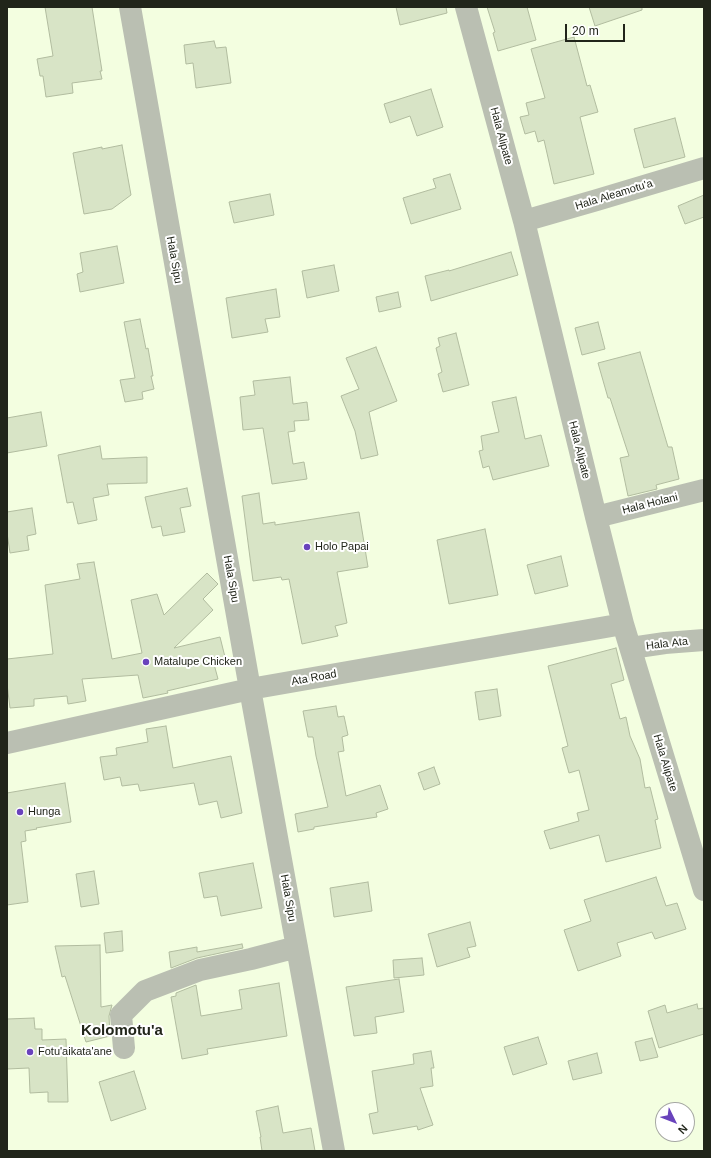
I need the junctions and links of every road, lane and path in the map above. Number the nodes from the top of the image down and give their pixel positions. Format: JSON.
{"nodes":[{"id":1,"x":130,"y":7,"type":"edge"},
{"id":2,"x":466,"y":7,"type":"edge"},
{"id":3,"x":704,"y":168,"type":"edge"},
{"id":4,"x":524,"y":221,"type":"junction"},
{"id":5,"x":704,"y":490,"type":"edge"},
{"id":6,"x":596,"y":517,"type":"junction"},
{"id":7,"x":623,"y":624,"type":"junction"},
{"id":8,"x":704,"y":640,"type":"edge"},
{"id":9,"x":631,"y":648,"type":"junction"},
{"id":10,"x":250,"y":689,"type":"junction"},
{"id":11,"x":7,"y":743,"type":"edge"},
{"id":12,"x":704,"y":890,"type":"edge"},
{"id":13,"x":297,"y":947,"type":"junction"},
{"id":14,"x":124,"y":1048,"type":"dead end"},
{"id":15,"x":334,"y":1151,"type":"edge"}],
"edges":[{"from":1,"to":10,"type":"street","name":"Hala Sipu"},
{"from":2,"to":4,"type":"street","name":"Hala Alipate"},
{"from":3,"to":4,"type":"street","name":"Hala Aleamotu'a"},
{"from":4,"to":6,"type":"street","name":"Hala Alipate"},
{"from":5,"to":6,"type":"street","name":"Hala Holani"},
{"from":6,"to":7,"type":"street","name":"Hala Alipate"},
{"from":7,"to":9,"type":"street","name":"Hala Alipate"},
{"from":7,"to":10,"type":"street","name":"Ata Road"},
{"from":8,"to":9,"type":"street","name":"Hala Ata"},
{"from":9,"to":12,"type":"street","name":"Hala Alipate"},
{"from":10,"to":11,"type":"street","name":"Ata Road"},
{"from":10,"to":13,"type":"street","name":"Hala Sipu"},
{"from":13,"to":14,"type":"street"},
{"from":13,"to":15,"type":"street","name":"Hala Sipu"}]}
